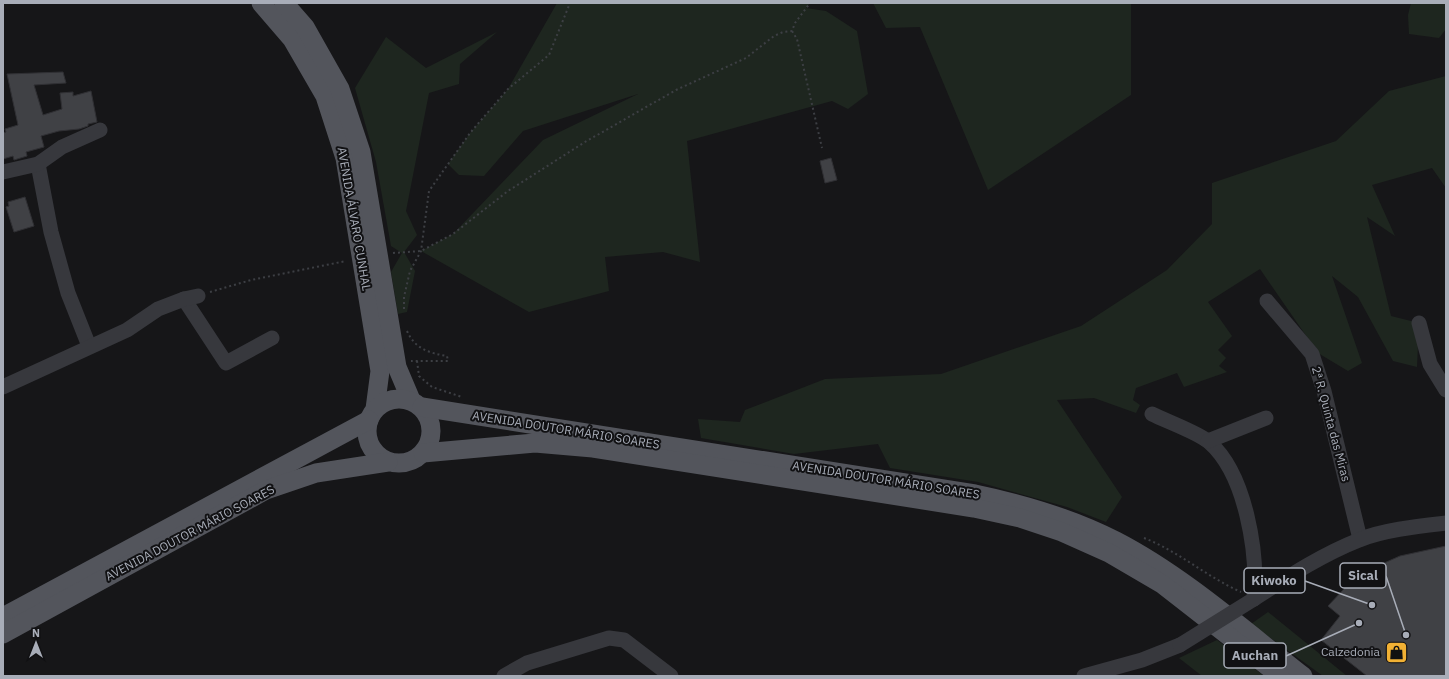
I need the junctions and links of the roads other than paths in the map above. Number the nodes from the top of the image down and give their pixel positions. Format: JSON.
{"nodes":[{"id":1,"x":261,"y":3,"type":"edge"},
{"id":2,"x":284,"y":3,"type":"edge"},
{"id":3,"x":100,"y":130,"type":"dead end"},
{"id":4,"x":38,"y":164,"type":"junction"},
{"id":5,"x":3,"y":172,"type":"edge"},
{"id":6,"x":1267,"y":301,"type":"dead end"},
{"id":7,"x":1419,"y":323,"type":"dead end"},
{"id":8,"x":272,"y":338,"type":"dead end"},
{"id":9,"x":89,"y":346,"type":"junction"},
{"id":10,"x":3,"y":387,"type":"edge"},
{"id":11,"x":1446,"y":390,"type":"edge"},
{"id":12,"x":416,"y":404,"type":"junction"},
{"id":13,"x":372,"y":414,"type":"junction"},
{"id":14,"x":1152,"y":414,"type":"dead end"},
{"id":15,"x":1266,"y":418,"type":"dead end"},
{"id":16,"x":1208,"y":441,"type":"junction"},
{"id":17,"x":424,"y":453,"type":"junction"},
{"id":18,"x":388,"y":462,"type":"junction"},
{"id":19,"x":1446,"y":523,"type":"edge"},
{"id":20,"x":1360,"y":539,"type":"junction"},
{"id":21,"x":1254,"y":599,"type":"junction"},
{"id":22,"x":3,"y":617,"type":"edge"},
{"id":23,"x":3,"y":634,"type":"edge"},
{"id":24,"x":504,"y":676,"type":"edge"},
{"id":25,"x":671,"y":676,"type":"edge"},
{"id":26,"x":1084,"y":676,"type":"edge"},
{"id":27,"x":1280,"y":676,"type":"edge"},
{"id":28,"x":1303,"y":676,"type":"edge"}],
"edges":[{"from":1,"to":13,"type":"main road","name":"AVENIDA ÁLVARO CUNHAL"},
{"from":2,"to":12,"type":"main road","name":"AVENIDA ÁLVARO CUNHAL"},
{"from":3,"to":4,"type":"street"},
{"from":4,"to":5,"type":"street"},
{"from":4,"to":9,"type":"street"},
{"from":6,"to":20,"type":"street","name":"2ª R. Quinta das Miras"},
{"from":7,"to":11,"type":"street"},
{"from":8,"to":9,"type":"street"},
{"from":9,"to":10,"type":"street"},
{"from":12,"to":13,"type":"main road"},
{"from":12,"to":17,"type":"main road"},
{"from":12,"to":28,"type":"main road","name":"AVENIDA DOUTOR MÁRIO SOARES"},
{"from":13,"to":18,"type":"main road"},
{"from":13,"to":22,"type":"main road","name":"AVENIDA DOUTOR MÁRIO SOARES"},
{"from":14,"to":16,"type":"street"},
{"from":15,"to":16,"type":"street"},
{"from":16,"to":21,"type":"street"},
{"from":17,"to":18,"type":"main road"},
{"from":17,"to":27,"type":"main road","name":"AVENIDA DOUTOR MÁRIO SOARES"},
{"from":18,"to":23,"type":"main road","name":"AVENIDA DOUTOR MÁRIO SOARES"},
{"from":19,"to":20,"type":"street"},
{"from":20,"to":21,"type":"street"},
{"from":21,"to":26,"type":"street","bridge":true},
{"from":24,"to":25,"type":"street"}]}
